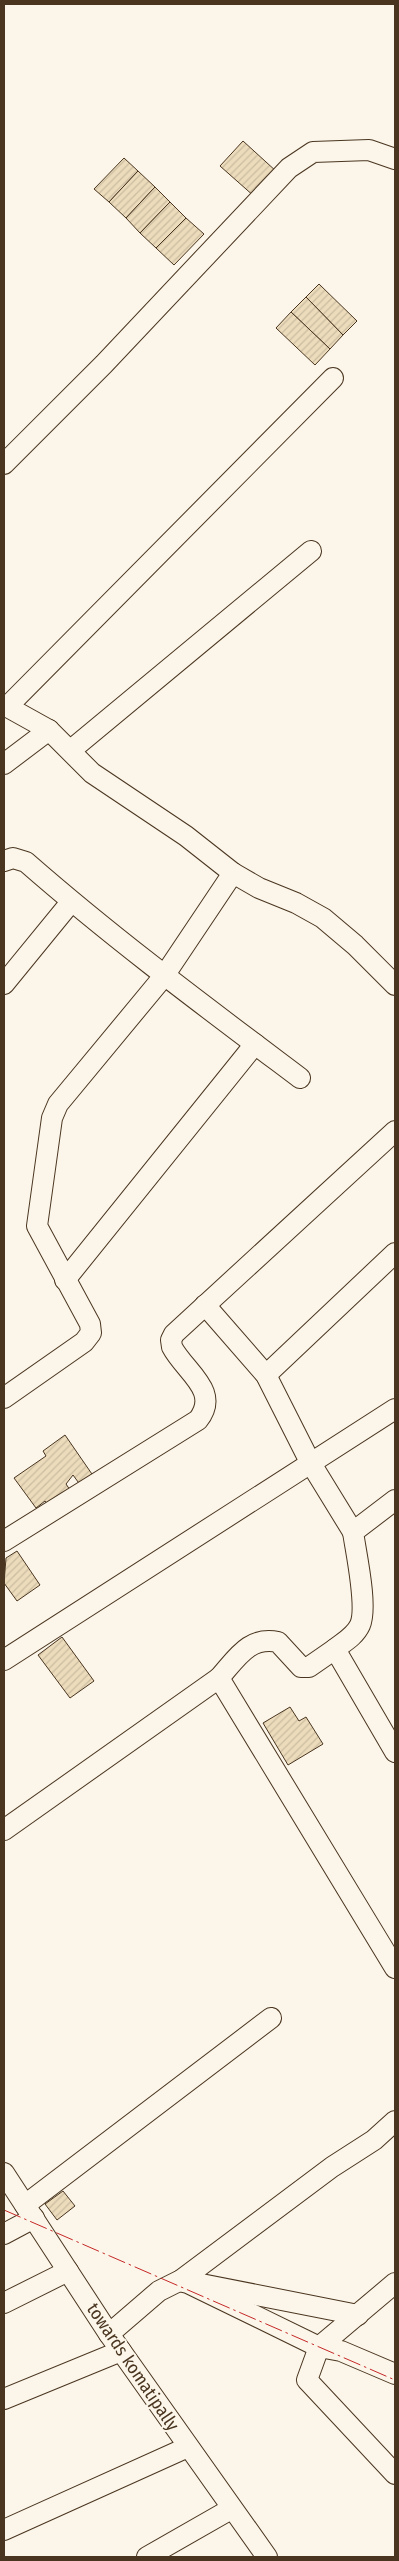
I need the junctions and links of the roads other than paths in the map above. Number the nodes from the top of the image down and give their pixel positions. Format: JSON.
{"nodes":[{"id":1,"x":395,"y":159,"type":"edge"},
{"id":2,"x":333,"y":378,"type":"dead end"},
{"id":3,"x":4,"y":464,"type":"edge"},
{"id":4,"x":311,"y":550,"type":"dead end"},
{"id":5,"x":5,"y":706,"type":"edge"},
{"id":6,"x":49,"y":730,"type":"junction"},
{"id":7,"x":71,"y":750,"type":"junction"},
{"id":8,"x":4,"y":764,"type":"edge"},
{"id":9,"x":4,"y":861,"type":"edge"},
{"id":10,"x":233,"y":873,"type":"junction"},
{"id":11,"x":72,"y":902,"type":"junction"},
{"id":12,"x":164,"y":976,"type":"junction"},
{"id":13,"x":4,"y":984,"type":"edge"},
{"id":14,"x":395,"y":985,"type":"edge"},
{"id":15,"x":255,"y":1044,"type":"junction"},
{"id":16,"x":300,"y":1078,"type":"dead end"},
{"id":17,"x":395,"y":1131,"type":"edge"},
{"id":18,"x":395,"y":1252,"type":"edge"},
{"id":19,"x":65,"y":1280,"type":"junction"},
{"id":20,"x":205,"y":1306,"type":"junction"},
{"id":21,"x":266,"y":1374,"type":"junction"},
{"id":22,"x":4,"y":1398,"type":"edge"},
{"id":23,"x":395,"y":1409,"type":"edge"},
{"id":24,"x":310,"y":1462,"type":"junction"},
{"id":25,"x":395,"y":1500,"type":"edge"},
{"id":26,"x":353,"y":1532,"type":"junction"},
{"id":27,"x":4,"y":1542,"type":"edge"},
{"id":28,"x":335,"y":1649,"type":"junction"},
{"id":29,"x":4,"y":1660,"type":"edge"},
{"id":30,"x":219,"y":1678,"type":"junction"},
{"id":31,"x":395,"y":1749,"type":"edge"},
{"id":32,"x":4,"y":1830,"type":"edge"},
{"id":33,"x":395,"y":1968,"type":"edge"},
{"id":34,"x":271,"y":2018,"type":"dead end"},
{"id":35,"x":395,"y":2121,"type":"edge"},
{"id":36,"x":4,"y":2173,"type":"edge"},
{"id":37,"x":30,"y":2212,"type":"junction"},
{"id":38,"x":4,"y":2234,"type":"edge"},
{"id":39,"x":68,"y":2271,"type":"junction"},
{"id":40,"x":395,"y":2282,"type":"edge"},
{"id":41,"x":4,"y":2303,"type":"edge"},
{"id":42,"x":358,"y":2315,"type":"junction"},
{"id":43,"x":109,"y":2334,"type":"junction"},
{"id":44,"x":319,"y":2347,"type":"junction"},
{"id":45,"x":121,"y":2351,"type":"junction"},
{"id":46,"x":395,"y":2374,"type":"edge"},
{"id":47,"x":4,"y":2399,"type":"edge"},
{"id":48,"x":188,"y":2447,"type":"junction"},
{"id":49,"x":395,"y":2474,"type":"edge"},
{"id":50,"x":231,"y":2510,"type":"junction"},
{"id":51,"x":4,"y":2530,"type":"edge"},
{"id":52,"x":147,"y":2557,"type":"edge"},
{"id":53,"x":267,"y":2557,"type":"edge"}],
"edges":[{"from":1,"to":3,"type":"street"},
{"from":2,"to":5,"type":"street"},
{"from":4,"to":7,"type":"street"},
{"from":5,"to":6,"type":"street"},
{"from":6,"to":7,"type":"street"},
{"from":6,"to":8,"type":"street"},
{"from":7,"to":10,"type":"street"},
{"from":9,"to":11,"type":"street"},
{"from":10,"to":12,"type":"street"},
{"from":10,"to":14,"type":"street"},
{"from":11,"to":12,"type":"street"},
{"from":11,"to":13,"type":"street"},
{"from":12,"to":15,"type":"street"},
{"from":12,"to":19,"type":"street"},
{"from":15,"to":16,"type":"street"},
{"from":15,"to":19,"type":"street"},
{"from":17,"to":20,"type":"street"},
{"from":18,"to":21,"type":"street"},
{"from":19,"to":22,"type":"street"},
{"from":20,"to":21,"type":"street"},
{"from":20,"to":27,"type":"street"},
{"from":21,"to":24,"type":"street"},
{"from":23,"to":24,"type":"street"},
{"from":24,"to":26,"type":"street"},
{"from":24,"to":29,"type":"street"},
{"from":25,"to":26,"type":"street"},
{"from":26,"to":28,"type":"street"},
{"from":28,"to":30,"type":"street"},
{"from":28,"to":31,"type":"street"},
{"from":30,"to":32,"type":"street"},
{"from":30,"to":33,"type":"street"},
{"from":34,"to":37,"type":"street"},
{"from":35,"to":42,"type":"street"},
{"from":36,"to":37,"type":"street","name":"towards komatipally"},
{"from":37,"to":38,"type":"street"},
{"from":37,"to":39,"type":"street","name":"towards komatipally"},
{"from":39,"to":41,"type":"street"},
{"from":39,"to":43,"type":"street","name":"towards komatipally"},
{"from":40,"to":42,"type":"street"},
{"from":42,"to":44,"type":"street"},
{"from":43,"to":44,"type":"street"},
{"from":43,"to":45,"type":"street","name":"towards komatipally"},
{"from":44,"to":46,"type":"street"},
{"from":44,"to":49,"type":"street"},
{"from":45,"to":47,"type":"street"},
{"from":45,"to":48,"type":"street","name":"towards komatipally"},
{"from":48,"to":50,"type":"street","name":"towards komatipally"},
{"from":48,"to":51,"type":"street"},
{"from":50,"to":52,"type":"street"},
{"from":50,"to":53,"type":"street","name":"towards komatipally"}]}
